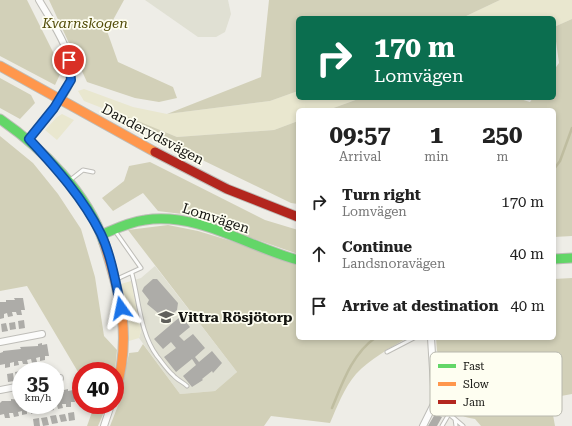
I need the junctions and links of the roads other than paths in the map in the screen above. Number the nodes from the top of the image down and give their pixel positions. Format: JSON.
{"nodes":[{"id":1,"x":39,"y":0,"type":"edge"},
{"id":2,"x":0,"y":66,"type":"edge"},
{"id":3,"x":60,"y":99,"type":"junction"},
{"id":4,"x":0,"y":119,"type":"edge"},
{"id":5,"x":29,"y":139,"type":"junction"},
{"id":6,"x":93,"y":172,"type":"dead end"},
{"id":7,"x":67,"y":182,"type":"junction"},
{"id":8,"x":296,"y":216,"type":"edge"},
{"id":9,"x":114,"y":229,"type":"junction"},
{"id":10,"x":101,"y":235,"type":"junction"},
{"id":11,"x":572,"y":258,"type":"edge"},
{"id":12,"x":296,"y":259,"type":"edge"},
{"id":13,"x":556,"y":259,"type":"edge"},
{"id":14,"x":132,"y":274,"type":"junction"},
{"id":15,"x":115,"y":279,"type":"junction"},
{"id":16,"x":42,"y":334,"type":"dead end"},
{"id":17,"x":410,"y":340,"type":"edge"},
{"id":18,"x":431,"y":340,"type":"edge"},
{"id":19,"x":0,"y":342,"type":"edge"},
{"id":20,"x":387,"y":352,"type":"dead end"},
{"id":21,"x":432,"y":352,"type":"edge"},
{"id":22,"x":122,"y":362,"type":"edge"},
{"id":23,"x":187,"y":386,"type":"dead end"},
{"id":24,"x":12,"y":388,"type":"edge"},
{"id":25,"x":0,"y":390,"type":"edge"},
{"id":26,"x":430,"y":412,"type":"edge"},
{"id":27,"x":108,"y":414,"type":"edge"},
{"id":28,"x":448,"y":416,"type":"edge"},
{"id":29,"x":451,"y":416,"type":"edge"},
{"id":30,"x":455,"y":419,"type":"junction"},
{"id":31,"x":104,"y":426,"type":"edge"},
{"id":32,"x":423,"y":426,"type":"edge"},
{"id":33,"x":442,"y":426,"type":"edge"},
{"id":34,"x":456,"y":426,"type":"edge"},
{"id":35,"x":463,"y":426,"type":"edge"}],
"edges":[{"from":1,"to":3,"type":"street"},
{"from":2,"to":3,"type":"street","name":"Danderydsvägen"},
{"from":3,"to":5,"type":"street"},
{"from":3,"to":8,"type":"street","name":"Danderydsvägen"},
{"from":4,"to":5,"type":"street"},
{"from":5,"to":7,"type":"street"},
{"from":6,"to":7,"type":"lane"},
{"from":7,"to":10,"type":"street"},
{"from":9,"to":10,"type":"street","name":"Lomvägen"},
{"from":9,"to":12,"type":"street","name":"Lomvägen"},
{"from":9,"to":14,"type":"lane"},
{"from":10,"to":15,"type":"street"},
{"from":11,"to":13,"type":"street"},
{"from":14,"to":15,"type":"lane"},
{"from":14,"to":23,"type":"lane"},
{"from":15,"to":22,"type":"street"},
{"from":16,"to":19,"type":"street"},
{"from":17,"to":20,"type":"lane"},
{"from":18,"to":21,"type":"street"},
{"from":24,"to":25,"type":"street"},
{"from":26,"to":32,"type":"street"},
{"from":27,"to":31,"type":"street"},
{"from":28,"to":33,"type":"lane"},
{"from":29,"to":30,"type":"lane"},
{"from":30,"to":34,"type":"lane"},
{"from":30,"to":35,"type":"lane"}]}
